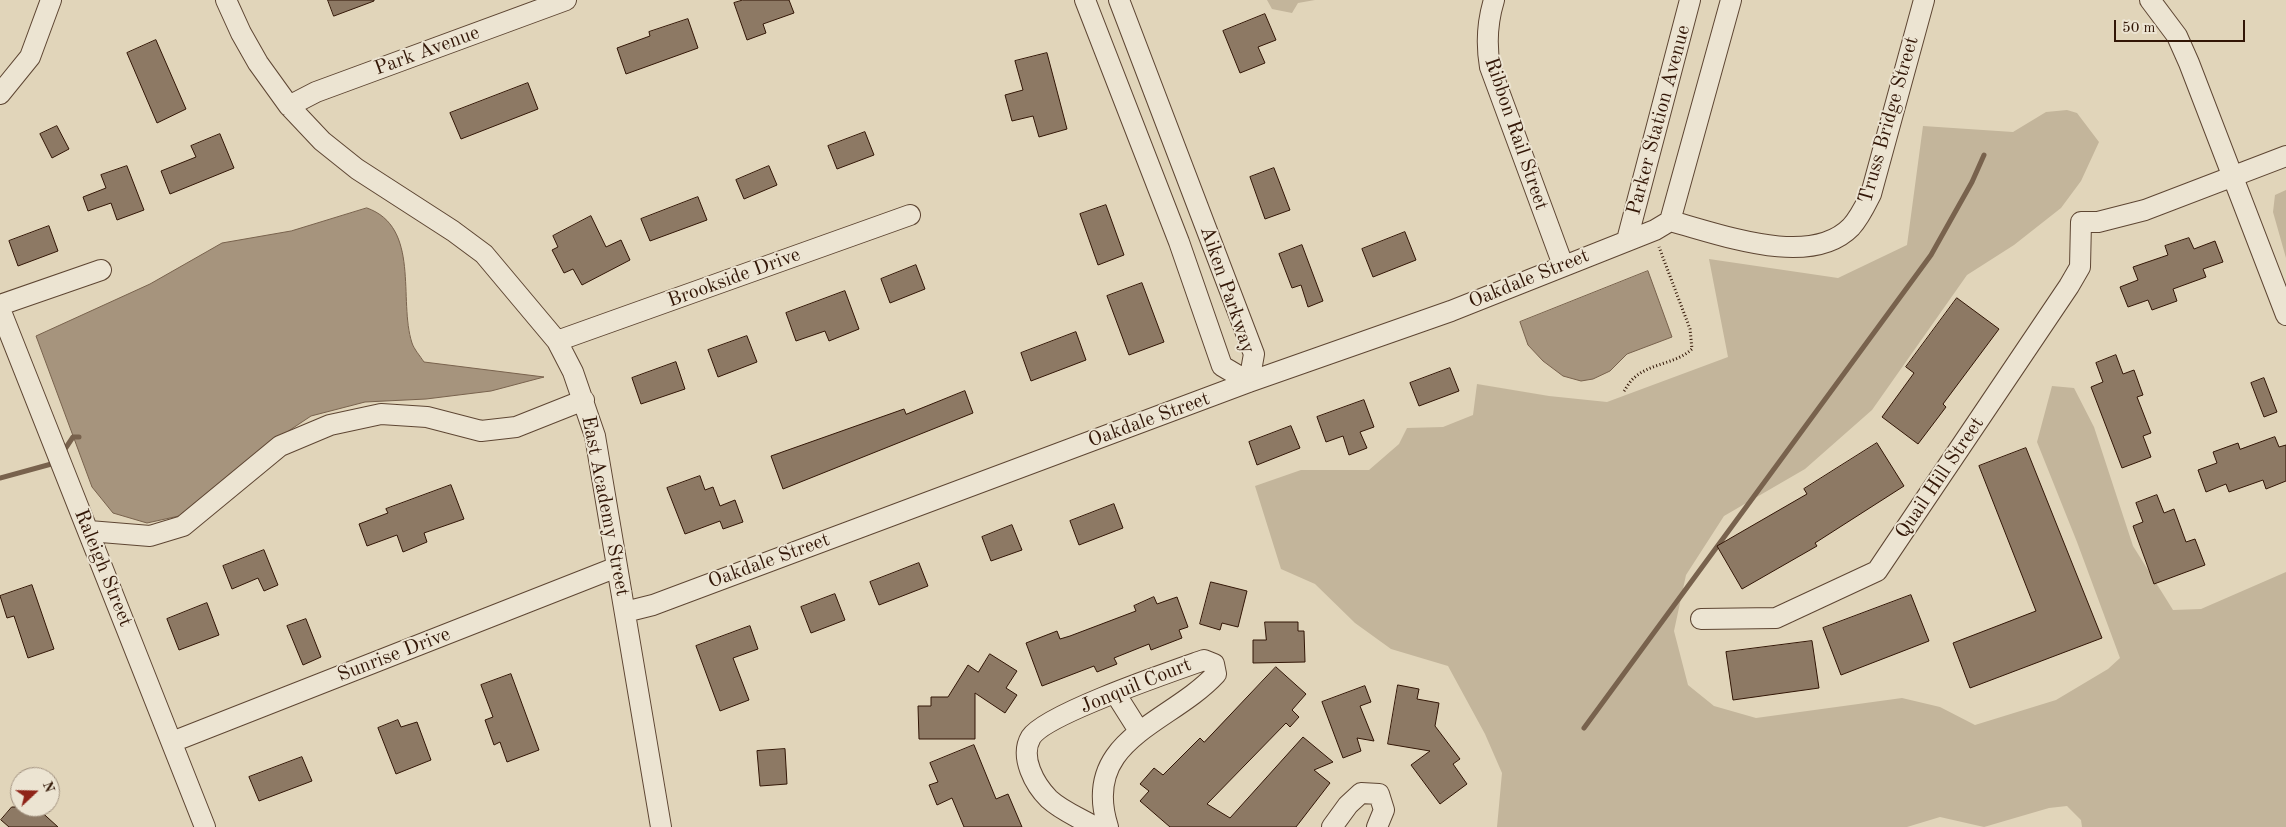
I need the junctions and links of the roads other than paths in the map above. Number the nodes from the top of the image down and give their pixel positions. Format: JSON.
{"nodes":[{"id":1,"x":51,"y":0,"type":"edge"},
{"id":2,"x":226,"y":0,"type":"edge"},
{"id":3,"x":566,"y":0,"type":"edge"},
{"id":4,"x":1085,"y":0,"type":"edge"},
{"id":5,"x":1119,"y":0,"type":"edge"},
{"id":6,"x":1494,"y":0,"type":"edge"},
{"id":7,"x":1690,"y":0,"type":"edge"},
{"id":8,"x":1731,"y":0,"type":"edge"},
{"id":9,"x":1924,"y":0,"type":"edge"},
{"id":10,"x":2150,"y":0,"type":"edge"},
{"id":11,"x":0,"y":94,"type":"edge"},
{"id":12,"x":289,"y":106,"type":"junction"},
{"id":13,"x":2286,"y":156,"type":"edge"},
{"id":14,"x":2233,"y":176,"type":"junction"},
{"id":15,"x":910,"y":215,"type":"dead end"},
{"id":16,"x":1670,"y":221,"type":"junction"},
{"id":17,"x":1627,"y":240,"type":"junction"},
{"id":18,"x":1563,"y":265,"type":"junction"},
{"id":19,"x":101,"y":270,"type":"dead end"},
{"id":20,"x":0,"y":305,"type":"edge"},
{"id":21,"x":0,"y":309,"type":"edge"},
{"id":22,"x":2286,"y":315,"type":"edge"},
{"id":23,"x":557,"y":341,"type":"junction"},
{"id":24,"x":1249,"y":382,"type":"junction"},
{"id":25,"x":584,"y":400,"type":"junction"},
{"id":26,"x":89,"y":531,"type":"junction"},
{"id":27,"x":617,"y":567,"type":"junction"},
{"id":28,"x":625,"y":612,"type":"junction"},
{"id":29,"x":1701,"y":619,"type":"dead end"},
{"id":30,"x":1115,"y":693,"type":"junction"},
{"id":31,"x":1138,"y":731,"type":"junction"},
{"id":32,"x":172,"y":742,"type":"junction"},
{"id":33,"x":205,"y":827,"type":"edge"},
{"id":34,"x":661,"y":827,"type":"edge"},
{"id":35,"x":1094,"y":827,"type":"edge"},
{"id":36,"x":1108,"y":827,"type":"edge"},
{"id":37,"x":1332,"y":827,"type":"edge"},
{"id":38,"x":1377,"y":827,"type":"edge"}],
"edges":[{"from":1,"to":11,"type":"street"},
{"from":2,"to":12,"type":"street","name":"East Academy Street"},
{"from":3,"to":12,"type":"street","name":"Park Avenue"},
{"from":4,"to":24,"type":"street","name":"Aiken Parkway"},
{"from":5,"to":24,"type":"street","name":"Aiken Parkway"},
{"from":6,"to":18,"type":"street","name":"Ribbon Rail Street"},
{"from":7,"to":17,"type":"street","name":"Parker Station Avenue"},
{"from":8,"to":16,"type":"street","name":"Parker Station Avenue"},
{"from":9,"to":16,"type":"street","name":"Truss Bridge Street"},
{"from":10,"to":14,"type":"street"},
{"from":12,"to":23,"type":"street","name":"East Academy Street"},
{"from":13,"to":14,"type":"street"},
{"from":14,"to":22,"type":"street"},
{"from":14,"to":29,"type":"street","name":"Quail Hill Street"},
{"from":15,"to":23,"type":"street","name":"Brookside Drive"},
{"from":16,"to":17,"type":"street","name":"Oakdale Street"},
{"from":17,"to":18,"type":"street","name":"Oakdale Street"},
{"from":18,"to":24,"type":"street","name":"Oakdale Street"},
{"from":19,"to":20,"type":"street"},
{"from":21,"to":26,"type":"street","name":"Raleigh Street"},
{"from":23,"to":25,"type":"street","name":"East Academy Street"},
{"from":24,"to":28,"type":"street","name":"Oakdale Street"},
{"from":25,"to":26,"type":"street"},
{"from":25,"to":27,"type":"street","name":"East Academy Street"},
{"from":26,"to":32,"type":"street","name":"Raleigh Street"},
{"from":27,"to":28,"type":"street","name":"East Academy Street"},
{"from":27,"to":32,"type":"street","name":"Sunrise Drive"},
{"from":28,"to":34,"type":"street","name":"East Academy Street"},
{"from":30,"to":31,"type":"street"},
{"from":30,"to":31,"type":"street","name":"Jonquil Court"},
{"from":30,"to":35,"type":"street","name":"Jonquil Court"},
{"from":31,"to":36,"type":"street","name":"Jonquil Court"},
{"from":32,"to":33,"type":"street","name":"Raleigh Street"},
{"from":37,"to":38,"type":"street"}]}
